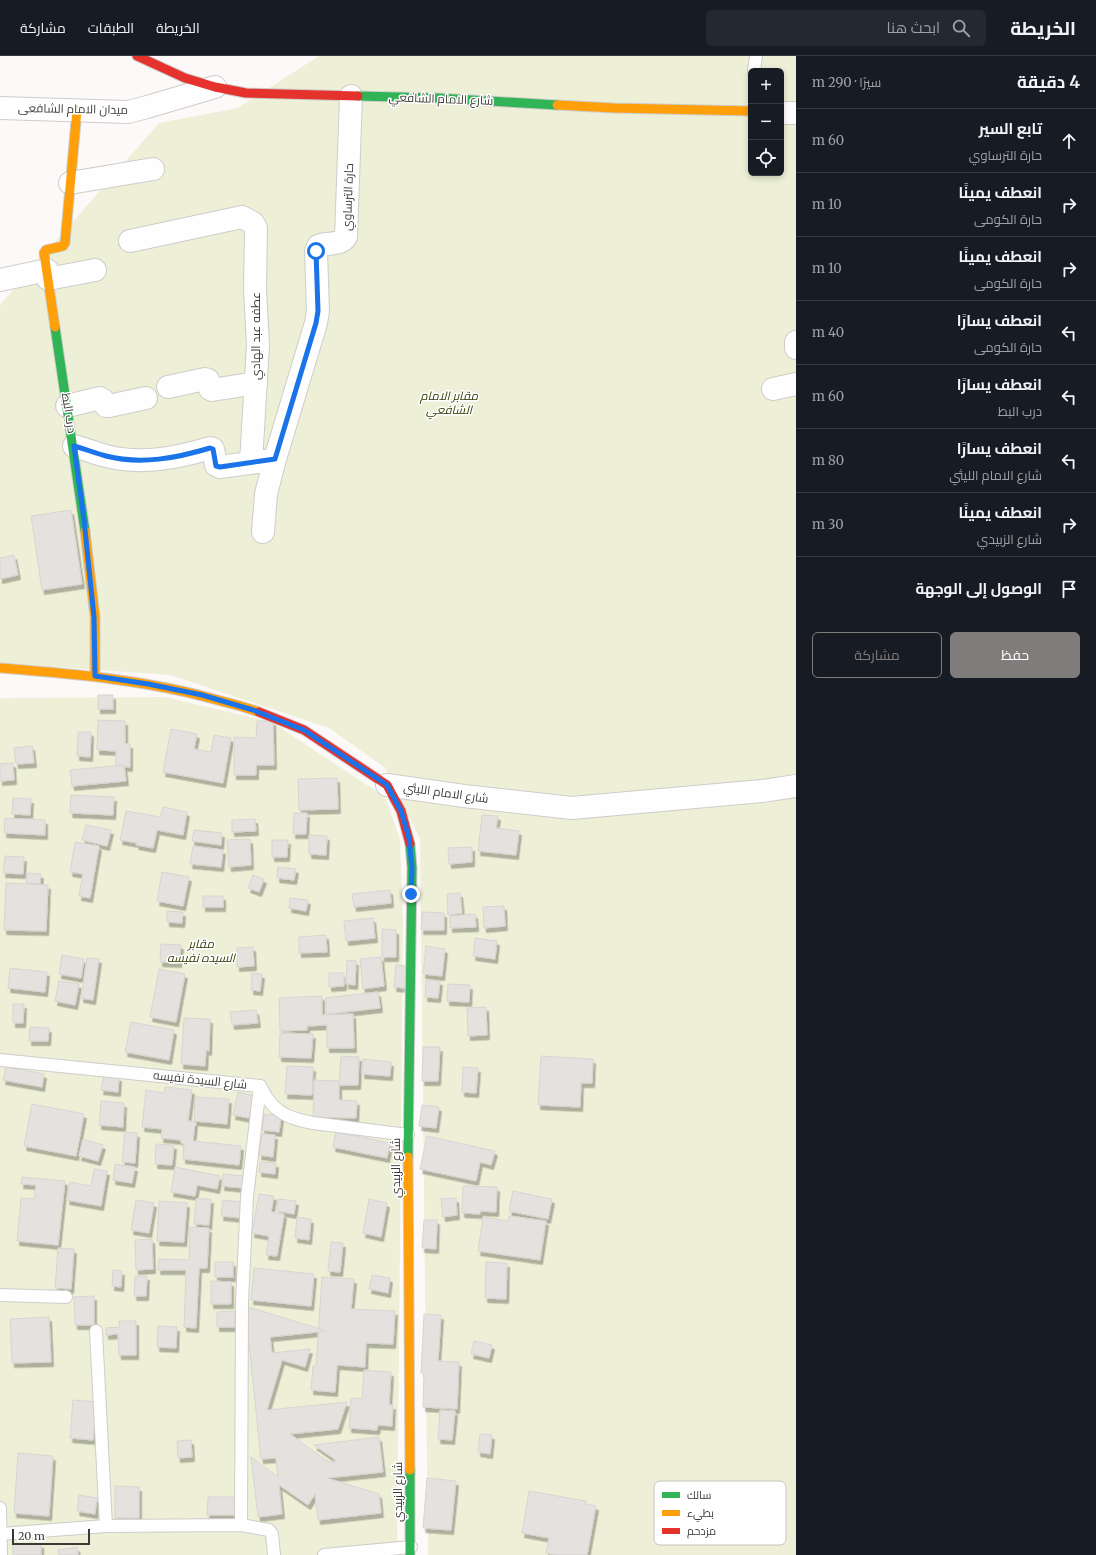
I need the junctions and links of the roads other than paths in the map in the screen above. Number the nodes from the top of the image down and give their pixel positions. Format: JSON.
{"nodes":[{"id":1,"x":138,"y":56,"type":"edge"},
{"id":2,"x":756,"y":56,"type":"edge"},
{"id":3,"x":754,"y":68,"type":"edge"},
{"id":4,"x":215,"y":87,"type":"junction"},
{"id":5,"x":351,"y":96,"type":"junction"},
{"id":6,"x":0,"y":108,"type":"edge"},
{"id":7,"x":77,"y":110,"type":"junction"},
{"id":8,"x":748,"y":111,"type":"edge"},
{"id":9,"x":784,"y":113,"type":"edge"},
{"id":10,"x":796,"y":113,"type":"edge"},
{"id":11,"x":153,"y":169,"type":"dead end"},
{"id":12,"x":70,"y":184,"type":"junction"},
{"id":13,"x":130,"y":241,"type":"dead end"},
{"id":14,"x":95,"y":270,"type":"dead end"},
{"id":15,"x":48,"y":275,"type":"junction"},
{"id":16,"x":0,"y":280,"type":"edge"},
{"id":17,"x":796,"y":342,"type":"edge"},
{"id":18,"x":796,"y":348,"type":"edge"},
{"id":19,"x":256,"y":383,"type":"junction"},
{"id":20,"x":796,"y":384,"type":"edge"},
{"id":21,"x":168,"y":388,"type":"dead end"},
{"id":22,"x":773,"y":389,"type":"dead end"},
{"id":23,"x":146,"y":398,"type":"dead end"},
{"id":24,"x":68,"y":406,"type":"junction"},
{"id":25,"x":74,"y":446,"type":"junction"},
{"id":26,"x":275,"y":459,"type":"junction"},
{"id":27,"x":251,"y":462,"type":"junction"},
{"id":28,"x":262,"y":532,"type":"dead end"},
{"id":29,"x":0,"y":668,"type":"edge"},
{"id":30,"x":95,"y":676,"type":"junction"},
{"id":31,"x":387,"y":785,"type":"junction"},
{"id":32,"x":796,"y":786,"type":"edge"},
{"id":33,"x":0,"y":1060,"type":"edge"},
{"id":34,"x":260,"y":1086,"type":"junction"},
{"id":35,"x":408,"y":1135,"type":"junction"},
{"id":36,"x":0,"y":1295,"type":"edge"},
{"id":37,"x":66,"y":1297,"type":"dead end"},
{"id":38,"x":96,"y":1331,"type":"dead end"},
{"id":39,"x":0,"y":1508,"type":"edge"},
{"id":40,"x":241,"y":1525,"type":"junction"},
{"id":41,"x":106,"y":1526,"type":"junction"},
{"id":42,"x":0,"y":1534,"type":"edge"},
{"id":43,"x":410,"y":1551,"type":"edge"},
{"id":44,"x":1,"y":1555,"type":"edge"},
{"id":45,"x":274,"y":1555,"type":"edge"},
{"id":46,"x":324,"y":1555,"type":"edge"}],
"edges":[{"from":1,"to":4,"type":"street","name":"شارع الامام الشافعي"},
{"from":2,"to":3,"type":"lane"},
{"from":4,"to":5,"type":"street","name":"شارع الامام الشافعي"},
{"from":4,"to":7,"type":"street","name":"ميدان الامام الشافعى"},
{"from":5,"to":8,"type":"street","name":"شارع الامام الشافعي"},
{"from":5,"to":26,"type":"street","name":"حارة الترساوي"},
{"from":6,"to":7,"type":"street","name":"ميدان الامام الشافعى"},
{"from":7,"to":12,"type":"street","name":"درب البط"},
{"from":9,"to":10,"type":"street"},
{"from":11,"to":12,"type":"street"},
{"from":12,"to":15,"type":"street","name":"درب البط"},
{"from":13,"to":19,"type":"street","name":"عطفه عبد الهادي"},
{"from":14,"to":15,"type":"street"},
{"from":15,"to":16,"type":"street"},
{"from":15,"to":24,"type":"street","name":"درب البط"},
{"from":17,"to":18,"type":"street"},
{"from":19,"to":21,"type":"street"},
{"from":19,"to":27,"type":"street","name":"عطفه عبد الهادي"},
{"from":20,"to":22,"type":"street"},
{"from":23,"to":24,"type":"street"},
{"from":24,"to":25,"type":"street","name":"درب البط"},
{"from":25,"to":27,"type":"street"},
{"from":25,"to":30,"type":"street","name":"درب البط"},
{"from":26,"to":27,"type":"street"},
{"from":26,"to":28,"type":"street","name":"حارة الترساوي"},
{"from":29,"to":30,"type":"street","name":"شارع الامام الليثي"},
{"from":30,"to":31,"type":"street","name":"شارع الامام الليثي"},
{"from":31,"to":32,"type":"street","name":"شارع الامام الليثي"},
{"from":31,"to":35,"type":"street","name":"شارع الزبيدي"},
{"from":33,"to":34,"type":"lane","name":"شارع السيدة نفيسه"},
{"from":34,"to":35,"type":"lane","name":"شارع السيدة نفيسه"},
{"from":34,"to":40,"type":"lane"},
{"from":35,"to":43,"type":"street","name":"شارع الزبيدي"},
{"from":36,"to":37,"type":"lane"},
{"from":38,"to":41,"type":"lane"},
{"from":39,"to":42,"type":"lane"},
{"from":40,"to":41,"type":"lane"},
{"from":40,"to":45,"type":"lane"},
{"from":41,"to":42,"type":"lane"},
{"from":42,"to":44,"type":"lane"},
{"from":43,"to":46,"type":"lane"}]}
